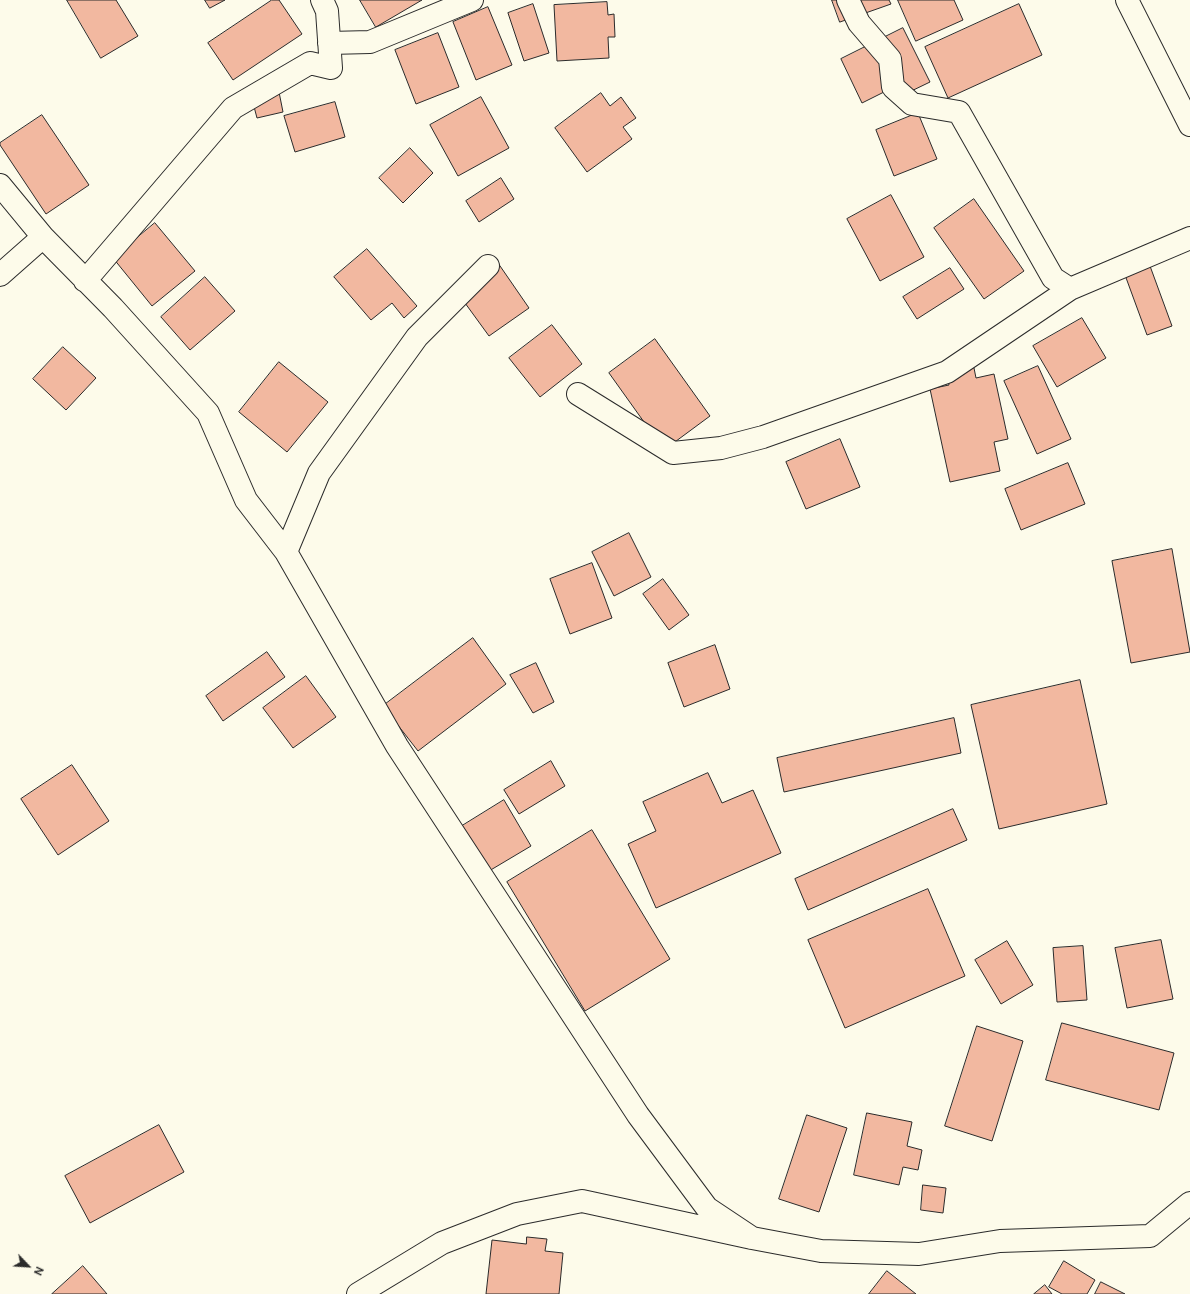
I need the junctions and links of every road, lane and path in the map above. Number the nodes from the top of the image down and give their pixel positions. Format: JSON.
{"nodes":[{"id":1,"x":322,"y":0,"type":"edge"},
{"id":2,"x":472,"y":0,"type":"edge"},
{"id":3,"x":848,"y":0,"type":"edge"},
{"id":4,"x":1127,"y":0,"type":"edge"},
{"id":5,"x":329,"y":43,"type":"junction"},
{"id":6,"x":1190,"y":125,"type":"edge"},
{"id":7,"x":0,"y":185,"type":"edge"},
{"id":8,"x":43,"y":237,"type":"junction"},
{"id":9,"x":1190,"y":238,"type":"edge"},
{"id":10,"x":488,"y":266,"type":"dead end"},
{"id":11,"x":0,"y":275,"type":"edge"},
{"id":12,"x":85,"y":280,"type":"junction"},
{"id":13,"x":1070,"y":289,"type":"junction"},
{"id":14,"x":578,"y":394,"type":"dead end"},
{"id":15,"x":286,"y":552,"type":"junction"},
{"id":16,"x":1190,"y":1203,"type":"edge"},
{"id":17,"x":752,"y":1238,"type":"junction"},
{"id":18,"x":358,"y":1294,"type":"edge"}],
"edges":[{"from":1,"to":5,"type":"street"},
{"from":2,"to":5,"type":"street"},
{"from":3,"to":13,"type":"street"},
{"from":4,"to":6,"type":"street"},
{"from":5,"to":12,"type":"street"},
{"from":7,"to":8,"type":"street"},
{"from":8,"to":11,"type":"street"},
{"from":8,"to":12,"type":"street"},
{"from":9,"to":13,"type":"street"},
{"from":10,"to":15,"type":"street"},
{"from":12,"to":15,"type":"street"},
{"from":13,"to":14,"type":"street"},
{"from":15,"to":17,"type":"street"},
{"from":16,"to":17,"type":"street"},
{"from":17,"to":18,"type":"street"}]}
